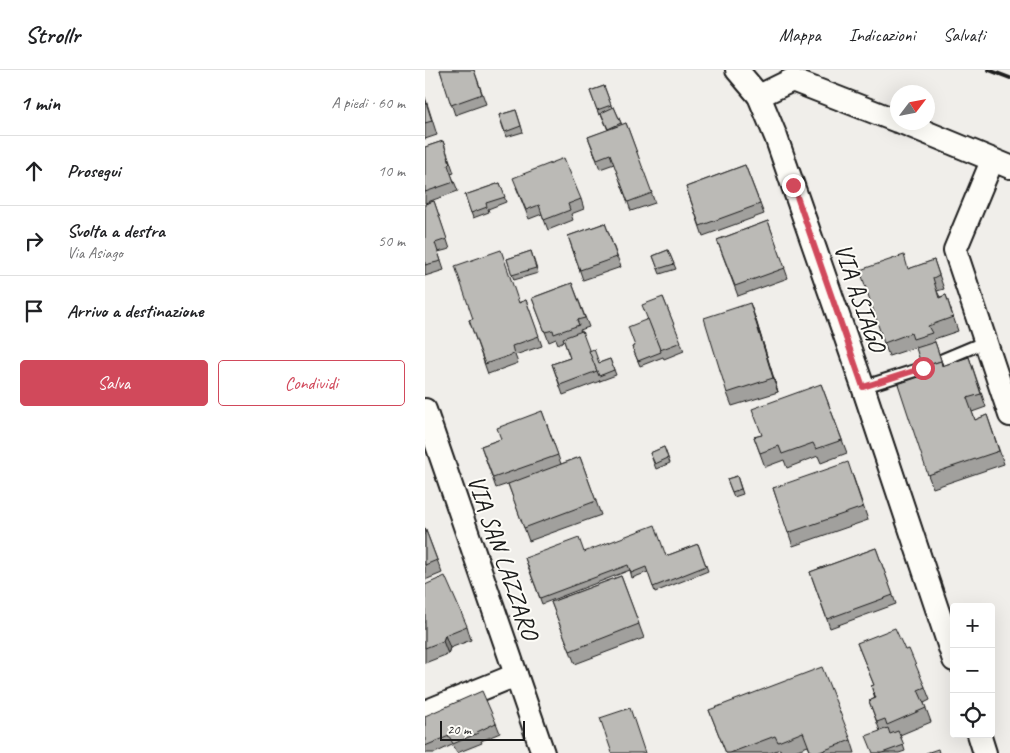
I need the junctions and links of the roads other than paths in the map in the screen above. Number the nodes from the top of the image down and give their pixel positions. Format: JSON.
{"nodes":[{"id":1,"x":737,"y":70,"type":"edge"},
{"id":2,"x":759,"y":96,"type":"junction"},
{"id":3,"x":890,"y":118,"type":"edge"},
{"id":4,"x":918,"y":130,"type":"edge"},
{"id":5,"x":1001,"y":164,"type":"edge"},
{"id":6,"x":985,"y":342,"type":"junction"},
{"id":7,"x":863,"y":387,"type":"junction"},
{"id":8,"x":425,"y":410,"type":"edge"},
{"id":9,"x":1010,"y":415,"type":"edge"},
{"id":10,"x":433,"y":460,"type":"edge"},
{"id":11,"x":950,"y":648,"type":"edge"},
{"id":12,"x":516,"y":674,"type":"junction"},
{"id":13,"x":425,"y":712,"type":"edge"},
{"id":14,"x":980,"y":738,"type":"edge"},
{"id":15,"x":543,"y":753,"type":"edge"},
{"id":16,"x":985,"y":753,"type":"edge"}],
"edges":[{"from":1,"to":2,"type":"street","name":"VIA ASIAGO"},
{"from":2,"to":3,"type":"street"},
{"from":2,"to":7,"type":"street","name":"VIA ASIAGO"},
{"from":4,"to":5,"type":"street"},
{"from":5,"to":6,"type":"street"},
{"from":6,"to":7,"type":"lane"},
{"from":6,"to":9,"type":"street"},
{"from":7,"to":11,"type":"street","name":"VIA ASIAGO"},
{"from":8,"to":10,"type":"street","name":"VIA SAN LAZZARO"},
{"from":10,"to":12,"type":"street","name":"VIA SAN LAZZARO"},
{"from":12,"to":13,"type":"street","name":"VIA SAN LAZZARO"},
{"from":12,"to":15,"type":"street","name":"VIA SAN LAZZARO"},
{"from":14,"to":16,"type":"street"}]}
